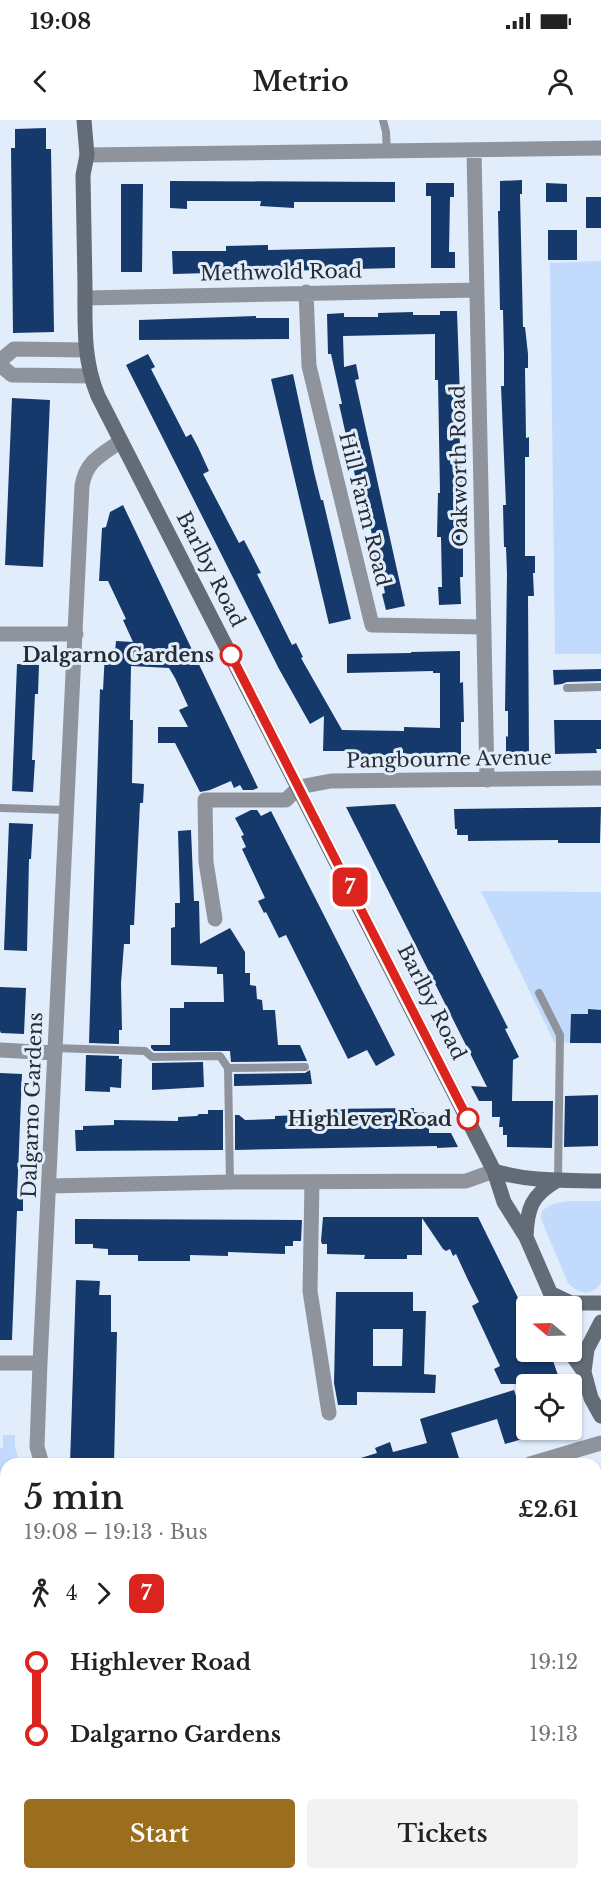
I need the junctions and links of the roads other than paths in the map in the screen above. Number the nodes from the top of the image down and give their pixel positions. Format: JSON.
{"nodes":[{"id":1,"x":84,"y":120,"type":"edge"},
{"id":2,"x":383,"y":120,"type":"edge"},
{"id":3,"x":601,"y":148,"type":"edge"},
{"id":4,"x":474,"y":151,"type":"junction"},
{"id":5,"x":387,"y":152,"type":"junction"},
{"id":6,"x":87,"y":155,"type":"junction"},
{"id":7,"x":477,"y":290,"type":"junction"},
{"id":8,"x":306,"y":292,"type":"junction"},
{"id":9,"x":85,"y":298,"type":"junction"},
{"id":10,"x":86,"y":350,"type":"junction"},
{"id":11,"x":0,"y":361,"type":"edge"},
{"id":12,"x":0,"y":365,"type":"edge"},
{"id":13,"x":90,"y":376,"type":"junction"},
{"id":14,"x":121,"y":441,"type":"junction"},
{"id":15,"x":484,"y":627,"type":"junction"},
{"id":16,"x":0,"y":634,"type":"edge"},
{"id":17,"x":76,"y":634,"type":"junction"},
{"id":18,"x":601,"y":687,"type":"edge"},
{"id":19,"x":567,"y":688,"type":"dead end"},
{"id":20,"x":601,"y":778,"type":"edge"},
{"id":21,"x":487,"y":780,"type":"junction"},
{"id":22,"x":299,"y":788,"type":"junction"},
{"id":23,"x":0,"y":808,"type":"edge"},
{"id":24,"x":66,"y":810,"type":"junction"},
{"id":25,"x":215,"y":919,"type":"dead end"},
{"id":26,"x":539,"y":993,"type":"dead end"},
{"id":27,"x":0,"y":1050,"type":"edge"},
{"id":28,"x":55,"y":1050,"type":"junction"},
{"id":29,"x":305,"y":1067,"type":"dead end"},
{"id":30,"x":228,"y":1068,"type":"junction"},
{"id":31,"x":494,"y":1171,"type":"junction"},
{"id":32,"x":558,"y":1180,"type":"junction"},
{"id":33,"x":601,"y":1181,"type":"edge"},
{"id":34,"x":230,"y":1182,"type":"junction"},
{"id":35,"x":312,"y":1182,"type":"junction"},
{"id":36,"x":50,"y":1186,"type":"junction"},
{"id":37,"x":526,"y":1238,"type":"junction"},
{"id":38,"x":552,"y":1296,"type":"edge"},
{"id":39,"x":582,"y":1303,"type":"edge"},
{"id":40,"x":601,"y":1303,"type":"edge"},
{"id":41,"x":601,"y":1323,"type":"edge"},
{"id":42,"x":577,"y":1362,"type":"edge"},
{"id":43,"x":0,"y":1363,"type":"edge"},
{"id":44,"x":40,"y":1363,"type":"junction"},
{"id":45,"x":584,"y":1372,"type":"junction"},
{"id":46,"x":329,"y":1413,"type":"dead end"},
{"id":47,"x":601,"y":1416,"type":"edge"},
{"id":48,"x":601,"y":1443,"type":"edge"},
{"id":49,"x":40,"y":1458,"type":"edge"},
{"id":50,"x":550,"y":1458,"type":"edge"}],
"edges":[{"from":1,"to":6,"type":"street","name":"Barlby Road"},
{"from":2,"to":5,"type":"lane"},
{"from":3,"to":4,"type":"street"},
{"from":4,"to":5,"type":"street"},
{"from":4,"to":7,"type":"street","name":"Oakworth Road"},
{"from":5,"to":6,"type":"street"},
{"from":6,"to":9,"type":"street","name":"Barlby Road"},
{"from":7,"to":8,"type":"street","name":"Methwold Road"},
{"from":7,"to":15,"type":"street","name":"Oakworth Road"},
{"from":8,"to":9,"type":"street","name":"Methwold Road"},
{"from":8,"to":15,"type":"street","name":"Hill Farm Road"},
{"from":9,"to":10,"type":"street","name":"Barlby Road"},
{"from":10,"to":11,"type":"street"},
{"from":10,"to":13,"type":"street","name":"Barlby Road"},
{"from":12,"to":13,"type":"street"},
{"from":13,"to":14,"type":"street","name":"Barlby Road"},
{"from":14,"to":17,"type":"street","name":"Dalgarno Gardens"},
{"from":14,"to":22,"type":"street","name":"Barlby Road"},
{"from":15,"to":21,"type":"street","name":"Oakworth Road"},
{"from":16,"to":17,"type":"street"},
{"from":17,"to":24,"type":"street","name":"Dalgarno Gardens"},
{"from":18,"to":19,"type":"lane"},
{"from":20,"to":21,"type":"street","name":"Pangbourne Avenue"},
{"from":21,"to":22,"type":"street","name":"Pangbourne Avenue"},
{"from":22,"to":25,"type":"street","name":"Pangbourne Avenue"},
{"from":22,"to":31,"type":"street","name":"Barlby Road"},
{"from":23,"to":24,"type":"lane"},
{"from":24,"to":28,"type":"street","name":"Dalgarno Gardens"},
{"from":26,"to":32,"type":"lane"},
{"from":27,"to":28,"type":"street"},
{"from":28,"to":30,"type":"lane"},
{"from":28,"to":36,"type":"street","name":"Dalgarno Gardens"},
{"from":29,"to":30,"type":"lane"},
{"from":30,"to":34,"type":"lane"},
{"from":31,"to":32,"type":"street"},
{"from":31,"to":35,"type":"street"},
{"from":31,"to":37,"type":"street","name":"Barlby Road"},
{"from":32,"to":33,"type":"street"},
{"from":32,"to":37,"type":"street"},
{"from":34,"to":35,"type":"street"},
{"from":34,"to":36,"type":"street"},
{"from":35,"to":46,"type":"street"},
{"from":36,"to":44,"type":"street","name":"Dalgarno Gardens"},
{"from":37,"to":38,"type":"street","name":"Barlby Road"},
{"from":39,"to":40,"type":"street"},
{"from":41,"to":45,"type":"street"},
{"from":42,"to":45,"type":"street"},
{"from":43,"to":44,"type":"street"},
{"from":44,"to":49,"type":"street","name":"Dalgarno Gardens"},
{"from":45,"to":47,"type":"street"},
{"from":48,"to":50,"type":"street"}]}
